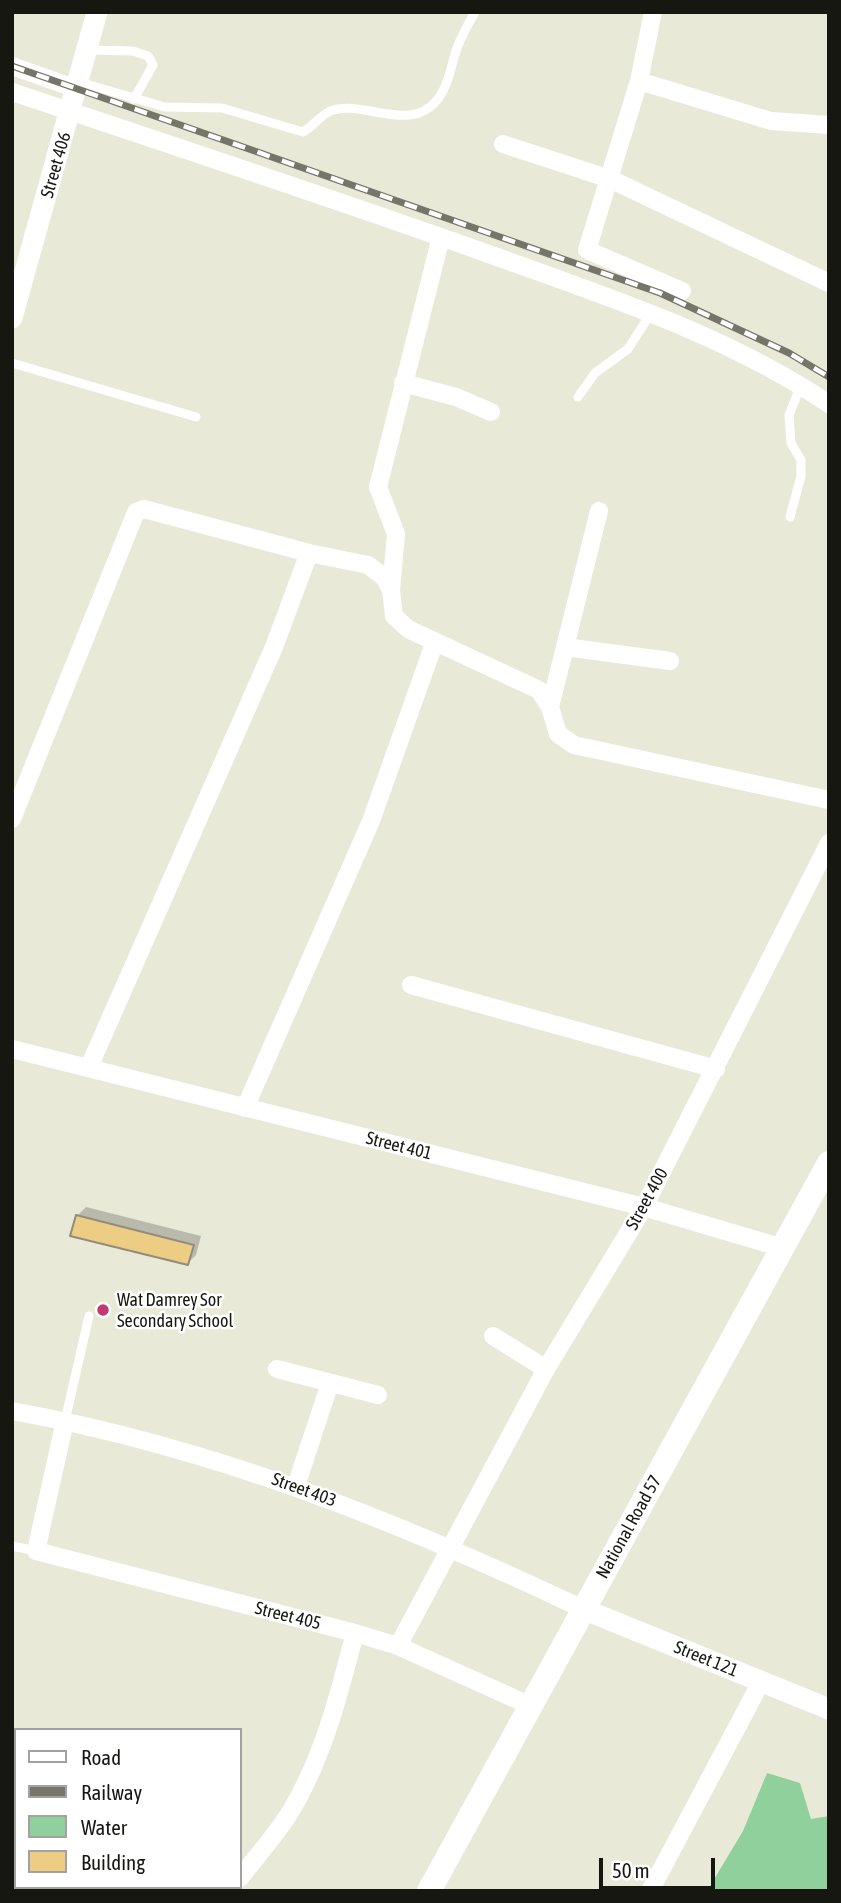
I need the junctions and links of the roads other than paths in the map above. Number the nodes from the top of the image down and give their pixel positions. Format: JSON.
{"nodes":[{"id":1,"x":97,"y":12,"type":"edge"},
{"id":2,"x":475,"y":12,"type":"edge"},
{"id":3,"x":653,"y":12,"type":"edge"},
{"id":4,"x":87,"y":50,"type":"junction"},
{"id":5,"x":12,"y":66,"type":"edge"},
{"id":6,"x":639,"y":81,"type":"junction"},
{"id":7,"x":78,"y":85,"type":"junction"},
{"id":8,"x":12,"y":92,"type":"edge"},
{"id":9,"x":134,"y":99,"type":"junction"},
{"id":10,"x":71,"y":112,"type":"junction"},
{"id":11,"x":829,"y":125,"type":"edge"},
{"id":12,"x":503,"y":144,"type":"dead end"},
{"id":13,"x":610,"y":179,"type":"junction"},
{"id":14,"x":441,"y":237,"type":"junction"},
{"id":15,"x":19,"y":271,"type":"edge"},
{"id":16,"x":829,"y":283,"type":"edge"},
{"id":17,"x":682,"y":291,"type":"dead end"},
{"id":18,"x":650,"y":313,"type":"junction"},
{"id":19,"x":12,"y":318,"type":"edge"},
{"id":20,"x":12,"y":363,"type":"edge"},
{"id":21,"x":403,"y":383,"type":"junction"},
{"id":22,"x":801,"y":385,"type":"junction"},
{"id":23,"x":578,"y":397,"type":"dead end"},
{"id":24,"x":829,"y":404,"type":"edge"},
{"id":25,"x":491,"y":412,"type":"dead end"},
{"id":26,"x":196,"y":418,"type":"dead end"},
{"id":27,"x":598,"y":511,"type":"dead end"},
{"id":28,"x":790,"y":517,"type":"dead end"},
{"id":29,"x":309,"y":553,"type":"junction"},
{"id":30,"x":391,"y":590,"type":"junction"},
{"id":31,"x":435,"y":641,"type":"junction"},
{"id":32,"x":565,"y":647,"type":"junction"},
{"id":33,"x":670,"y":661,"type":"dead end"},
{"id":34,"x":550,"y":707,"type":"junction"},
{"id":35,"x":829,"y":800,"type":"edge"},
{"id":36,"x":12,"y":819,"type":"edge"},
{"id":37,"x":829,"y":843,"type":"edge"},
{"id":38,"x":411,"y":985,"type":"dead end"},
{"id":39,"x":12,"y":1049,"type":"edge"},
{"id":40,"x":89,"y":1067,"type":"junction"},
{"id":41,"x":716,"y":1069,"type":"junction"},
{"id":42,"x":245,"y":1108,"type":"junction"},
{"id":43,"x":829,"y":1163,"type":"edge"},
{"id":44,"x":644,"y":1206,"type":"junction"},
{"id":45,"x":783,"y":1248,"type":"junction"},
{"id":46,"x":89,"y":1316,"type":"dead end"},
{"id":47,"x":494,"y":1336,"type":"dead end"},
{"id":48,"x":277,"y":1368,"type":"dead end"},
{"id":49,"x":546,"y":1369,"type":"junction"},
{"id":50,"x":330,"y":1382,"type":"junction"},
{"id":51,"x":378,"y":1395,"type":"dead end"},
{"id":52,"x":12,"y":1411,"type":"edge"},
{"id":53,"x":65,"y":1421,"type":"junction"},
{"id":54,"x":296,"y":1486,"type":"junction"},
{"id":55,"x":12,"y":1546,"type":"edge"},
{"id":56,"x":451,"y":1546,"type":"junction"},
{"id":57,"x":36,"y":1551,"type":"junction"},
{"id":58,"x":583,"y":1609,"type":"junction"},
{"id":59,"x":355,"y":1633,"type":"junction"},
{"id":60,"x":398,"y":1646,"type":"junction"},
{"id":61,"x":761,"y":1682,"type":"junction"},
{"id":62,"x":531,"y":1706,"type":"junction"},
{"id":63,"x":829,"y":1709,"type":"edge"},
{"id":64,"x":242,"y":1875,"type":"edge"},
{"id":65,"x":429,"y":1891,"type":"edge"},
{"id":66,"x":650,"y":1891,"type":"edge"}],
"edges":[{"from":1,"to":4,"type":"street","name":"Street 406"},
{"from":2,"to":9,"type":"lane"},
{"from":3,"to":6,"type":"street"},
{"from":4,"to":7,"type":"street","name":"Street 406"},
{"from":4,"to":9,"type":"lane"},
{"from":5,"to":7,"type":"street"},
{"from":6,"to":11,"type":"street"},
{"from":6,"to":13,"type":"street"},
{"from":7,"to":9,"type":"lane"},
{"from":7,"to":10,"type":"street","name":"Street 406"},
{"from":8,"to":10,"type":"street"},
{"from":10,"to":14,"type":"street"},
{"from":10,"to":15,"type":"street","name":"Street 406"},
{"from":12,"to":13,"type":"street"},
{"from":13,"to":16,"type":"street"},
{"from":13,"to":17,"type":"street"},
{"from":14,"to":18,"type":"street"},
{"from":14,"to":21,"type":"street"},
{"from":15,"to":19,"type":"street","name":"Street 406"},
{"from":18,"to":22,"type":"street"},
{"from":18,"to":23,"type":"lane"},
{"from":20,"to":26,"type":"lane"},
{"from":21,"to":25,"type":"street"},
{"from":21,"to":30,"type":"street"},
{"from":22,"to":24,"type":"street"},
{"from":22,"to":28,"type":"lane"},
{"from":27,"to":32,"type":"street"},
{"from":29,"to":30,"type":"street"},
{"from":29,"to":36,"type":"street"},
{"from":29,"to":40,"type":"street"},
{"from":30,"to":31,"type":"street"},
{"from":31,"to":34,"type":"street"},
{"from":31,"to":42,"type":"street"},
{"from":32,"to":33,"type":"street"},
{"from":32,"to":34,"type":"street"},
{"from":34,"to":35,"type":"street"},
{"from":37,"to":41,"type":"street","name":"Street 400"},
{"from":38,"to":41,"type":"street"},
{"from":39,"to":40,"type":"street","name":"Street 401"},
{"from":40,"to":42,"type":"street","name":"Street 401"},
{"from":41,"to":44,"type":"street","name":"Street 400"},
{"from":42,"to":44,"type":"street","name":"Street 401"},
{"from":43,"to":45,"type":"main road","name":"National Road 57"},
{"from":44,"to":45,"type":"street","name":"Street 401"},
{"from":44,"to":49,"type":"street","name":"Street 400"},
{"from":45,"to":58,"type":"main road","name":"National Road 57"},
{"from":46,"to":53,"type":"lane"},
{"from":47,"to":49,"type":"street"},
{"from":48,"to":50,"type":"street"},
{"from":49,"to":56,"type":"street","name":"Street 400"},
{"from":50,"to":51,"type":"street"},
{"from":50,"to":54,"type":"street"},
{"from":52,"to":53,"type":"street","name":"Street 403"},
{"from":53,"to":54,"type":"street","name":"Street 403"},
{"from":53,"to":57,"type":"street"},
{"from":54,"to":56,"type":"street","name":"Street 403"},
{"from":55,"to":57,"type":"lane"},
{"from":56,"to":58,"type":"street","name":"Street 403"},
{"from":56,"to":60,"type":"street","name":"Street 400"},
{"from":57,"to":59,"type":"street","name":"Street 405"},
{"from":58,"to":61,"type":"street","name":"Street 121"},
{"from":58,"to":62,"type":"main road","name":"National Road 57"},
{"from":59,"to":60,"type":"street","name":"Street 405"},
{"from":59,"to":64,"type":"street"},
{"from":60,"to":62,"type":"street","name":"Street 405"},
{"from":61,"to":63,"type":"street","name":"Street 121"},
{"from":61,"to":66,"type":"street"},
{"from":62,"to":65,"type":"main road","name":"National Road 57"}]}
